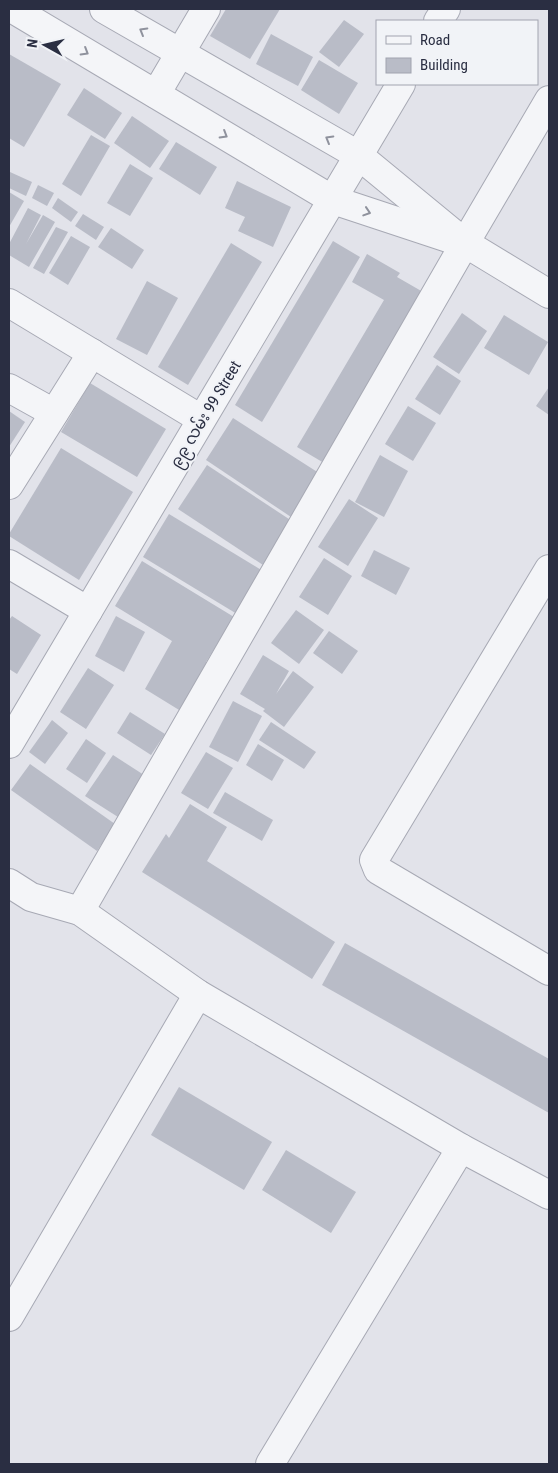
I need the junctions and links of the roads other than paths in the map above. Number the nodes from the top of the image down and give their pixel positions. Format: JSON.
{"nodes":[{"id":1,"x":14,"y":9,"type":"edge"},
{"id":2,"x":104,"y":9,"type":"edge"},
{"id":3,"x":206,"y":9,"type":"edge"},
{"id":4,"x":446,"y":9,"type":"edge"},
{"id":5,"x":9,"y":18,"type":"edge"},
{"id":6,"x":439,"y":20,"type":"edge"},
{"id":7,"x":180,"y":53,"type":"junction"},
{"id":8,"x":400,"y":85,"type":"edge"},
{"id":9,"x":156,"y":94,"type":"junction"},
{"id":10,"x":549,"y":100,"type":"edge"},
{"id":11,"x":358,"y":155,"type":"junction"},
{"id":12,"x":333,"y":200,"type":"junction"},
{"id":13,"x":464,"y":243,"type":"junction"},
{"id":14,"x":549,"y":294,"type":"edge"},
{"id":15,"x":9,"y":303,"type":"edge"},
{"id":16,"x":92,"y":353,"type":"junction"},
{"id":17,"x":9,"y":388,"type":"edge"},
{"id":18,"x":54,"y":413,"type":"junction"},
{"id":19,"x":202,"y":419,"type":"junction"},
{"id":20,"x":9,"y":485,"type":"edge"},
{"id":21,"x":9,"y":564,"type":"edge"},
{"id":22,"x":549,"y":569,"type":"edge"},
{"id":23,"x":88,"y":611,"type":"junction"},
{"id":24,"x":9,"y":744,"type":"edge"},
{"id":25,"x":9,"y":883,"type":"edge"},
{"id":26,"x":80,"y":912,"type":"junction"},
{"id":27,"x":549,"y":971,"type":"edge"},
{"id":28,"x":198,"y":994,"type":"junction"},
{"id":29,"x":461,"y":1148,"type":"junction"},
{"id":30,"x":549,"y":1196,"type":"edge"},
{"id":31,"x":9,"y":1317,"type":"edge"},
{"id":32,"x":270,"y":1464,"type":"edge"}],
"edges":[{"from":1,"to":5,"type":"street"},
{"from":1,"to":9,"type":"street","one_way":true},
{"from":7,"to":2,"type":"street","one_way":true},
{"from":3,"to":7,"type":"street"},
{"from":4,"to":6,"type":"street"},
{"from":7,"to":9,"type":"street"},
{"from":11,"to":7,"type":"street","one_way":true},
{"from":8,"to":11,"type":"street","name":"၉၉ လမ်း 99 Street"},
{"from":9,"to":12,"type":"street","one_way":true},
{"from":10,"to":13,"type":"street"},
{"from":11,"to":12,"type":"street","name":"၉၉ လမ်း 99 Street"},
{"from":11,"to":13,"type":"street"},
{"from":12,"to":13,"type":"street","one_way":true},
{"from":12,"to":19,"type":"street","name":"၉၉ လမ်း 99 Street"},
{"from":13,"to":14,"type":"street"},
{"from":13,"to":26,"type":"street"},
{"from":15,"to":16,"type":"street"},
{"from":16,"to":18,"type":"street"},
{"from":16,"to":19,"type":"street"},
{"from":17,"to":18,"type":"street"},
{"from":18,"to":20,"type":"street"},
{"from":19,"to":23,"type":"street","name":"၉၉ လမ်း 99 Street"},
{"from":21,"to":23,"type":"street"},
{"from":22,"to":27,"type":"street"},
{"from":23,"to":24,"type":"street","name":"၉၉ လမ်း 99 Street"},
{"from":25,"to":26,"type":"street"},
{"from":26,"to":28,"type":"street"},
{"from":28,"to":29,"type":"street"},
{"from":28,"to":31,"type":"street"},
{"from":29,"to":30,"type":"street"},
{"from":29,"to":32,"type":"street"}]}
